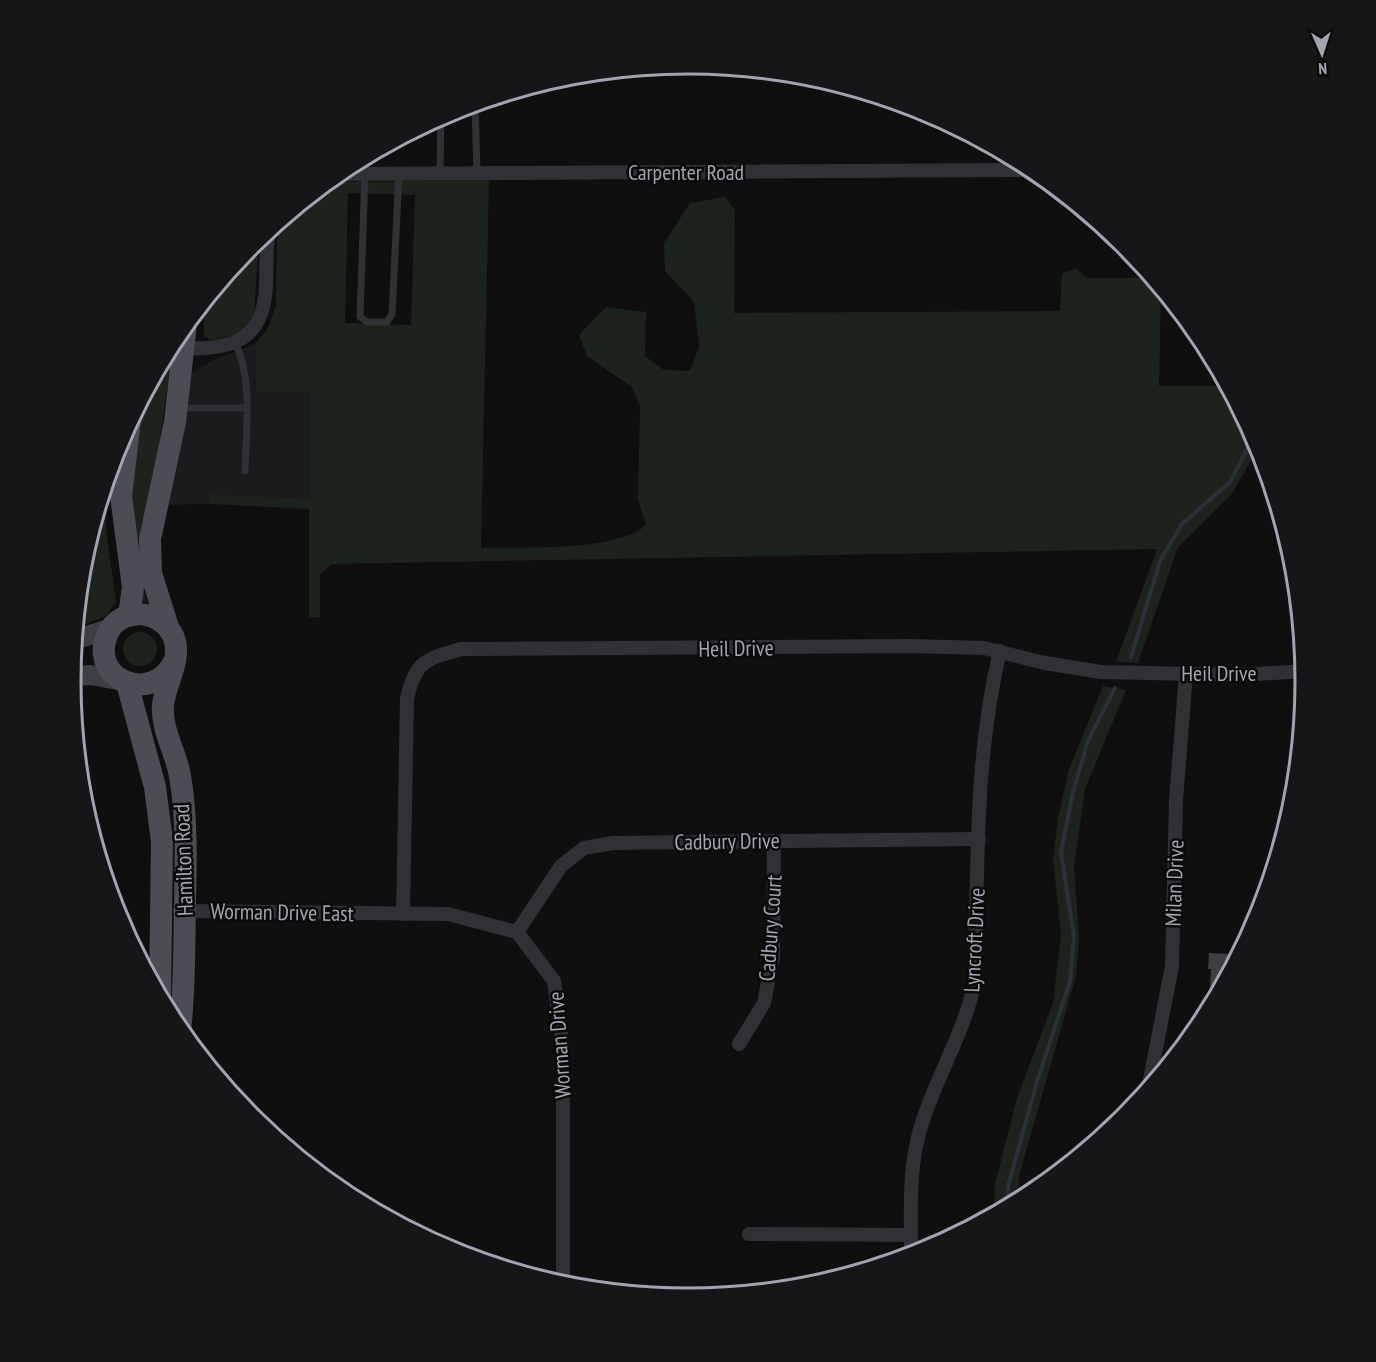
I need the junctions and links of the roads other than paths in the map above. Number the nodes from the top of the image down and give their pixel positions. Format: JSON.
{"nodes":[{"id":1,"x":475,"y":113,"type":"edge"},
{"id":2,"x":441,"y":127,"type":"edge"},
{"id":3,"x":1016,"y":170,"type":"edge"},
{"id":4,"x":399,"y":172,"type":"junction"},
{"id":5,"x":440,"y":172,"type":"junction"},
{"id":6,"x":477,"y":172,"type":"junction"},
{"id":7,"x":354,"y":173,"type":"edge"},
{"id":8,"x":365,"y":173,"type":"junction"},
{"id":9,"x":266,"y":243,"type":"edge"},
{"id":10,"x":236,"y":344,"type":"junction"},
{"id":11,"x":180,"y":348,"type":"edge"},
{"id":12,"x":176,"y":354,"type":"edge"},
{"id":13,"x":178,"y":408,"type":"junction"},
{"id":14,"x":246,"y":408,"type":"junction"},
{"id":15,"x":126,"y":451,"type":"edge"},
{"id":16,"x":245,"y":471,"type":"dead end"},
{"id":17,"x":116,"y":478,"type":"edge"},
{"id":18,"x":118,"y":623,"type":"junction"},
{"id":19,"x":168,"y":627,"type":"junction"},
{"id":20,"x":82,"y":637,"type":"edge"},
{"id":21,"x":1000,"y":651,"type":"junction"},
{"id":22,"x":81,"y":669,"type":"edge"},
{"id":23,"x":1296,"y":671,"type":"edge"},
{"id":24,"x":1186,"y":674,"type":"junction"},
{"id":25,"x":81,"y":675,"type":"edge"},
{"id":26,"x":120,"y":678,"type":"junction"},
{"id":27,"x":162,"y":686,"type":"junction"},
{"id":28,"x":979,"y":839,"type":"junction"},
{"id":29,"x":774,"y":841,"type":"junction"},
{"id":30,"x":160,"y":910,"type":"junction"},
{"id":31,"x":185,"y":911,"type":"junction"},
{"id":32,"x":404,"y":914,"type":"junction"},
{"id":33,"x":517,"y":932,"type":"junction"},
{"id":34,"x":160,"y":981,"type":"edge"},
{"id":35,"x":181,"y":1016,"type":"edge"},
{"id":36,"x":739,"y":1044,"type":"dead end"},
{"id":37,"x":1151,"y":1075,"type":"edge"},
{"id":38,"x":749,"y":1234,"type":"dead end"},
{"id":39,"x":911,"y":1235,"type":"junction"},
{"id":40,"x":911,"y":1245,"type":"edge"},
{"id":41,"x":563,"y":1276,"type":"edge"}],
"edges":[{"from":1,"to":6,"type":"lane"},
{"from":2,"to":5,"type":"lane"},
{"from":3,"to":6,"type":"street","name":"Carpenter Road"},
{"from":4,"to":5,"type":"street","name":"Carpenter Road"},
{"from":4,"to":8,"type":"street","name":"Carpenter Road"},
{"from":4,"to":8,"type":"lane"},
{"from":5,"to":6,"type":"street","name":"Carpenter Road"},
{"from":7,"to":8,"type":"street","name":"Carpenter Road"},
{"from":9,"to":10,"type":"street"},
{"from":10,"to":11,"type":"street"},
{"from":10,"to":14,"type":"lane"},
{"from":12,"to":13,"type":"main road"},
{"from":13,"to":14,"type":"lane"},
{"from":13,"to":19,"type":"main road"},
{"from":14,"to":16,"type":"lane"},
{"from":15,"to":18,"type":"main road"},
{"from":17,"to":18,"type":"main road"},
{"from":18,"to":19,"type":"main road"},
{"from":18,"to":20,"type":"main road"},
{"from":18,"to":26,"type":"main road"},
{"from":19,"to":27,"type":"main road"},
{"from":21,"to":24,"type":"street","name":"Heil Drive"},
{"from":21,"to":28,"type":"street","name":"Lyncroft Drive"},
{"from":21,"to":32,"type":"street","name":"Heil Drive"},
{"from":22,"to":26,"type":"main road"},
{"from":23,"to":24,"type":"street","name":"Heil Drive"},
{"from":24,"to":37,"type":"street","name":"Milan Drive"},
{"from":25,"to":26,"type":"main road"},
{"from":26,"to":27,"type":"main road"},
{"from":26,"to":30,"type":"main road","name":"Hamilton Road"},
{"from":27,"to":31,"type":"main road","name":"Hamilton Road"},
{"from":28,"to":29,"type":"street","name":"Cadbury Drive"},
{"from":28,"to":39,"type":"street","name":"Lyncroft Drive"},
{"from":29,"to":33,"type":"street","name":"Cadbury Drive"},
{"from":29,"to":36,"type":"street","name":"Cadbury Court"},
{"from":30,"to":31,"type":"street","name":"Worman Drive East"},
{"from":30,"to":34,"type":"main road","name":"Hamilton Road"},
{"from":31,"to":32,"type":"street","name":"Worman Drive East"},
{"from":31,"to":35,"type":"main road","name":"Hamilton Road"},
{"from":32,"to":33,"type":"street"},
{"from":33,"to":41,"type":"street","name":"Worman Drive"},
{"from":38,"to":39,"type":"street"},
{"from":39,"to":40,"type":"street","name":"Lyncroft Drive"}]}
